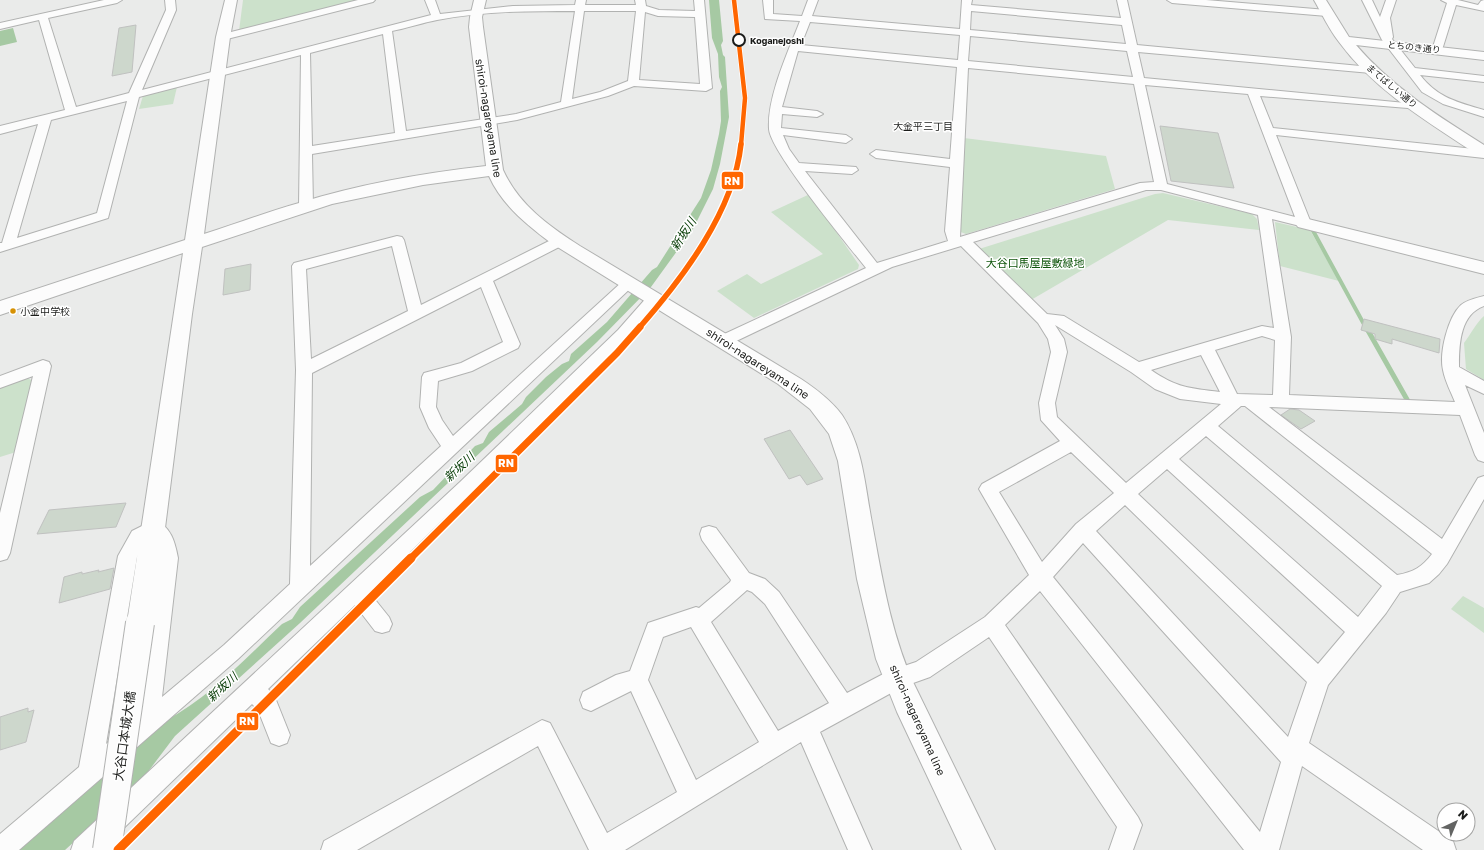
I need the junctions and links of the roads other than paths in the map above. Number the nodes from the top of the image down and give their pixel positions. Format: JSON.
{"nodes":[{"id":1,"x":118,"y":0,"type":"edge"},
{"id":2,"x":170,"y":0,"type":"edge"},
{"id":3,"x":230,"y":0,"type":"edge"},
{"id":4,"x":370,"y":0,"type":"edge"},
{"id":5,"x":430,"y":0,"type":"edge"},
{"id":6,"x":698,"y":0,"type":"edge"},
{"id":7,"x":768,"y":0,"type":"edge"},
{"id":8,"x":813,"y":0,"type":"edge"},
{"id":9,"x":1122,"y":0,"type":"edge"},
{"id":10,"x":1172,"y":0,"type":"edge"},
{"id":11,"x":1320,"y":0,"type":"edge"},
{"id":12,"x":1367,"y":0,"type":"edge"},
{"id":13,"x":1390,"y":0,"type":"edge"},
{"id":14,"x":1449,"y":1,"type":"edge"},
{"id":15,"x":1484,"y":3,"type":"edge"},
{"id":16,"x":580,"y":4,"type":"edge"},
{"id":17,"x":640,"y":4,"type":"edge"},
{"id":18,"x":967,"y":4,"type":"edge"},
{"id":19,"x":479,"y":5,"type":"edge"},
{"id":20,"x":1327,"y":13,"type":"junction"},
{"id":21,"x":700,"y":14,"type":"junction"},
{"id":22,"x":43,"y":17,"type":"junction"},
{"id":23,"x":436,"y":17,"type":"junction"},
{"id":24,"x":806,"y":20,"type":"junction"},
{"id":25,"x":1127,"y":22,"type":"junction"},
{"id":26,"x":0,"y":26,"type":"edge"},
{"id":27,"x":387,"y":29,"type":"junction"},
{"id":28,"x":964,"y":33,"type":"junction"},
{"id":29,"x":223,"y":38,"type":"junction"},
{"id":30,"x":1344,"y":40,"type":"junction"},
{"id":31,"x":1389,"y":42,"type":"junction"},
{"id":32,"x":795,"y":48,"type":"junction"},
{"id":33,"x":1132,"y":49,"type":"junction"},
{"id":34,"x":304,"y":50,"type":"junction"},
{"id":35,"x":1437,"y":50,"type":"junction"},
{"id":36,"x":1484,"y":56,"type":"edge"},
{"id":37,"x":962,"y":64,"type":"junction"},
{"id":38,"x":1371,"y":70,"type":"junction"},
{"id":39,"x":1410,"y":71,"type":"junction"},
{"id":40,"x":218,"y":73,"type":"junction"},
{"id":41,"x":1484,"y":79,"type":"edge"},
{"id":42,"x":1140,"y":82,"type":"junction"},
{"id":43,"x":633,"y":83,"type":"junction"},
{"id":44,"x":1253,"y":93,"type":"junction"},
{"id":45,"x":134,"y":95,"type":"junction"},
{"id":46,"x":566,"y":104,"type":"junction"},
{"id":47,"x":1416,"y":108,"type":"junction"},
{"id":48,"x":776,"y":110,"type":"junction"},
{"id":49,"x":71,"y":111,"type":"junction"},
{"id":50,"x":817,"y":114,"type":"dead end"},
{"id":51,"x":1484,"y":114,"type":"edge"},
{"id":52,"x":46,"y":118,"type":"junction"},
{"id":53,"x":488,"y":121,"type":"junction"},
{"id":54,"x":0,"y":130,"type":"edge"},
{"id":55,"x":775,"y":131,"type":"junction"},
{"id":56,"x":1268,"y":131,"type":"junction"},
{"id":57,"x":401,"y":136,"type":"junction"},
{"id":58,"x":846,"y":139,"type":"dead end"},
{"id":59,"x":306,"y":151,"type":"junction"},
{"id":60,"x":1484,"y":153,"type":"edge"},
{"id":61,"x":876,"y":154,"type":"dead end"},
{"id":62,"x":957,"y":164,"type":"junction"},
{"id":63,"x":794,"y":166,"type":"junction"},
{"id":64,"x":495,"y":170,"type":"junction"},
{"id":65,"x":852,"y":170,"type":"dead end"},
{"id":66,"x":1161,"y":186,"type":"junction"},
{"id":67,"x":306,"y":206,"type":"junction"},
{"id":68,"x":1264,"y":213,"type":"junction"},
{"id":69,"x":1304,"y":223,"type":"junction"},
{"id":70,"x":560,"y":240,"type":"junction"},
{"id":71,"x":960,"y":242,"type":"junction"},
{"id":72,"x":194,"y":243,"type":"junction"},
{"id":73,"x":4,"y":246,"type":"edge"},
{"id":74,"x":1484,"y":268,"type":"edge"},
{"id":75,"x":874,"y":269,"type":"junction"},
{"id":76,"x":485,"y":278,"type":"junction"},
{"id":77,"x":630,"y":285,"type":"junction"},
{"id":78,"x":651,"y":298,"type":"junction"},
{"id":79,"x":1484,"y":300,"type":"edge"},
{"id":80,"x":0,"y":308,"type":"edge"},
{"id":81,"x":416,"y":313,"type":"junction"},
{"id":82,"x":1043,"y":319,"type":"junction"},
{"id":83,"x":1283,"y":337,"type":"junction"},
{"id":84,"x":725,"y":340,"type":"junction"},
{"id":85,"x":1206,"y":348,"type":"junction"},
{"id":86,"x":1137,"y":368,"type":"junction"},
{"id":87,"x":304,"y":370,"type":"junction"},
{"id":88,"x":1451,"y":370,"type":"junction"},
{"id":89,"x":0,"y":382,"type":"edge"},
{"id":90,"x":1484,"y":388,"type":"edge"},
{"id":91,"x":1239,"y":400,"type":"junction"},
{"id":92,"x":1281,"y":401,"type":"junction"},
{"id":93,"x":1466,"y":409,"type":"junction"},
{"id":94,"x":1206,"y":426,"type":"junction"},
{"id":95,"x":1072,"y":443,"type":"junction"},
{"id":96,"x":451,"y":447,"type":"junction"},
{"id":97,"x":1484,"y":455,"type":"edge"},
{"id":98,"x":1168,"y":459,"type":"junction"},
{"id":99,"x":1484,"y":482,"type":"edge"},
{"id":100,"x":1126,"y":494,"type":"junction"},
{"id":101,"x":154,"y":528,"type":"junction"},
{"id":102,"x":1083,"y":530,"type":"junction"},
{"id":103,"x":709,"y":534,"type":"dead end"},
{"id":104,"x":1444,"y":552,"type":"junction"},
{"id":105,"x":0,"y":553,"type":"edge"},
{"id":106,"x":1041,"y":577,"type":"junction"},
{"id":107,"x":742,"y":580,"type":"junction"},
{"id":108,"x":1394,"y":584,"type":"junction"},
{"id":109,"x":300,"y":589,"type":"junction"},
{"id":110,"x":356,"y":590,"type":"junction"},
{"id":111,"x":699,"y":620,"type":"junction"},
{"id":112,"x":382,"y":624,"type":"dead end"},
{"id":113,"x":992,"y":624,"type":"junction"},
{"id":114,"x":1358,"y":630,"type":"junction"},
{"id":115,"x":897,"y":678,"type":"junction"},
{"id":116,"x":1319,"y":679,"type":"junction"},
{"id":117,"x":637,"y":680,"type":"junction"},
{"id":118,"x":252,"y":689,"type":"junction"},
{"id":119,"x":590,"y":700,"type":"dead end"},
{"id":120,"x":844,"y":706,"type":"junction"},
{"id":121,"x":148,"y":722,"type":"junction"},
{"id":122,"x":806,"y":727,"type":"junction"},
{"id":123,"x":279,"y":736,"type":"dead end"},
{"id":124,"x":774,"y":746,"type":"junction"},
{"id":125,"x":1294,"y":754,"type":"junction"},
{"id":126,"x":90,"y":772,"type":"junction"},
{"id":127,"x":691,"y":796,"type":"junction"},
{"id":128,"x":976,"y":849,"type":"edge"},
{"id":129,"x":0,"y":850,"type":"edge"},
{"id":130,"x":83,"y":850,"type":"edge"},
{"id":131,"x":107,"y":850,"type":"edge"},
{"id":132,"x":333,"y":850,"type":"edge"},
{"id":133,"x":602,"y":850,"type":"edge"},
{"id":134,"x":860,"y":850,"type":"edge"},
{"id":135,"x":1121,"y":850,"type":"edge"},
{"id":136,"x":1259,"y":850,"type":"edge"},
{"id":137,"x":1267,"y":850,"type":"edge"},
{"id":138,"x":1444,"y":850,"type":"edge"}],
"edges":[{"from":1,"to":22,"type":"street"},
{"from":2,"to":45,"type":"street"},
{"from":3,"to":29,"type":"street","name":"大谷口本城大橋"},
{"from":4,"to":29,"type":"street"},
{"from":5,"to":23,"type":"street"},
{"from":6,"to":21,"type":"street"},
{"from":7,"to":24,"type":"street"},
{"from":8,"to":24,"type":"street"},
{"from":9,"to":25,"type":"street"},
{"from":10,"to":20,"type":"street"},
{"from":11,"to":20,"type":"street","name":"まてばしい通り"},
{"from":12,"to":31,"type":"street"},
{"from":13,"to":31,"type":"street"},
{"from":14,"to":15,"type":"street"},
{"from":14,"to":35,"type":"street"},
{"from":16,"to":17,"type":"street"},
{"from":16,"to":19,"type":"street"},
{"from":16,"to":46,"type":"street"},
{"from":17,"to":21,"type":"street"},
{"from":17,"to":43,"type":"street"},
{"from":18,"to":25,"type":"street"},
{"from":18,"to":28,"type":"street"},
{"from":19,"to":23,"type":"street"},
{"from":19,"to":53,"type":"street","name":"shiroi-nagareyama line"},
{"from":20,"to":30,"type":"street","name":"まてばしい通り"},
{"from":21,"to":43,"type":"street"},
{"from":22,"to":26,"type":"street"},
{"from":22,"to":49,"type":"street"},
{"from":23,"to":27,"type":"street"},
{"from":24,"to":28,"type":"street"},
{"from":24,"to":32,"type":"street"},
{"from":25,"to":33,"type":"street"},
{"from":27,"to":34,"type":"street"},
{"from":27,"to":57,"type":"street"},
{"from":28,"to":33,"type":"street"},
{"from":28,"to":37,"type":"street"},
{"from":29,"to":40,"type":"street","name":"大谷口本城大橋"},
{"from":30,"to":31,"type":"street","name":"とちのき通り"},
{"from":30,"to":38,"type":"street","name":"まてばしい通り"},
{"from":31,"to":35,"type":"street","name":"とちのき通り"},
{"from":31,"to":39,"type":"street"},
{"from":32,"to":37,"type":"street"},
{"from":32,"to":48,"type":"street"},
{"from":33,"to":38,"type":"street"},
{"from":33,"to":42,"type":"street"},
{"from":34,"to":40,"type":"street"},
{"from":34,"to":59,"type":"street"},
{"from":35,"to":36,"type":"street","name":"とちのき通り"},
{"from":37,"to":42,"type":"street"},
{"from":37,"to":62,"type":"street"},
{"from":38,"to":47,"type":"street","name":"まてばしい通り"},
{"from":39,"to":41,"type":"street"},
{"from":39,"to":51,"type":"street"},
{"from":40,"to":45,"type":"street"},
{"from":40,"to":72,"type":"street","name":"大谷口本城大橋"},
{"from":42,"to":44,"type":"street"},
{"from":42,"to":66,"type":"street"},
{"from":43,"to":46,"type":"street"},
{"from":44,"to":47,"type":"street"},
{"from":44,"to":56,"type":"street"},
{"from":45,"to":49,"type":"street"},
{"from":45,"to":73,"type":"street"},
{"from":46,"to":53,"type":"street"},
{"from":47,"to":60,"type":"street","name":"まてばしい通り"},
{"from":48,"to":50,"type":"street"},
{"from":48,"to":55,"type":"street"},
{"from":49,"to":52,"type":"street"},
{"from":52,"to":54,"type":"street"},
{"from":52,"to":73,"type":"street"},
{"from":53,"to":57,"type":"street"},
{"from":53,"to":64,"type":"street","name":"shiroi-nagareyama line"},
{"from":55,"to":58,"type":"street"},
{"from":55,"to":63,"type":"street"},
{"from":56,"to":60,"type":"street"},
{"from":56,"to":69,"type":"street"},
{"from":57,"to":59,"type":"street"},
{"from":59,"to":67,"type":"street"},
{"from":61,"to":62,"type":"street"},
{"from":62,"to":71,"type":"street"},
{"from":63,"to":65,"type":"street"},
{"from":63,"to":75,"type":"street"},
{"from":64,"to":67,"type":"street"},
{"from":64,"to":70,"type":"street","name":"shiroi-nagareyama line"},
{"from":66,"to":68,"type":"street"},
{"from":66,"to":71,"type":"street"},
{"from":67,"to":72,"type":"street"},
{"from":68,"to":69,"type":"street"},
{"from":68,"to":83,"type":"street"},
{"from":69,"to":74,"type":"street"},
{"from":70,"to":76,"type":"street"},
{"from":70,"to":77,"type":"street","name":"shiroi-nagareyama line"},
{"from":71,"to":75,"type":"street"},
{"from":71,"to":82,"type":"street"},
{"from":72,"to":80,"type":"street"},
{"from":72,"to":101,"type":"street","name":"大谷口本城大橋"},
{"from":75,"to":84,"type":"street"},
{"from":76,"to":81,"type":"street"},
{"from":76,"to":96,"type":"street"},
{"from":77,"to":78,"type":"street","name":"shiroi-nagareyama line"},
{"from":77,"to":96,"type":"street"},
{"from":78,"to":84,"type":"street","name":"shiroi-nagareyama line"},
{"from":78,"to":110,"type":"street"},
{"from":79,"to":88,"type":"street"},
{"from":81,"to":87,"type":"street"},
{"from":81,"to":87,"type":"street"},
{"from":82,"to":86,"type":"street"},
{"from":82,"to":95,"type":"street"},
{"from":83,"to":85,"type":"street"},
{"from":83,"to":92,"type":"street"},
{"from":84,"to":115,"type":"street","name":"shiroi-nagareyama line"},
{"from":85,"to":86,"type":"street"},
{"from":85,"to":91,"type":"street"},
{"from":86,"to":91,"type":"street"},
{"from":87,"to":109,"type":"street"},
{"from":88,"to":90,"type":"street"},
{"from":88,"to":93,"type":"street"},
{"from":89,"to":105,"type":"street"},
{"from":91,"to":92,"type":"street"},
{"from":91,"to":94,"type":"street"},
{"from":91,"to":104,"type":"street"},
{"from":92,"to":93,"type":"street"},
{"from":93,"to":97,"type":"street"},
{"from":94,"to":98,"type":"street"},
{"from":94,"to":108,"type":"street"},
{"from":95,"to":100,"type":"street"},
{"from":95,"to":106,"type":"street"},
{"from":96,"to":109,"type":"street"},
{"from":98,"to":100,"type":"street"},
{"from":98,"to":114,"type":"street"},
{"from":99,"to":104,"type":"street"},
{"from":100,"to":102,"type":"street"},
{"from":100,"to":116,"type":"street"},
{"from":101,"to":121,"type":"street"},
{"from":101,"to":126,"type":"street"},
{"from":101,"to":131,"type":"street","name":"大谷口本城大橋","bridge":true},
{"from":102,"to":106,"type":"street"},
{"from":102,"to":125,"type":"street"},
{"from":103,"to":107,"type":"street"},
{"from":104,"to":108,"type":"street"},
{"from":106,"to":113,"type":"street"},
{"from":106,"to":136,"type":"street"},
{"from":107,"to":111,"type":"street"},
{"from":107,"to":120,"type":"street"},
{"from":108,"to":114,"type":"street"},
{"from":109,"to":121,"type":"street"},
{"from":110,"to":112,"type":"street"},
{"from":110,"to":118,"type":"street"},
{"from":111,"to":117,"type":"street"},
{"from":111,"to":124,"type":"street"},
{"from":113,"to":115,"type":"street"},
{"from":113,"to":135,"type":"street"},
{"from":114,"to":116,"type":"street"},
{"from":115,"to":120,"type":"street"},
{"from":115,"to":128,"type":"street","name":"shiroi-nagareyama line"},
{"from":116,"to":125,"type":"street"},
{"from":117,"to":119,"type":"street"},
{"from":117,"to":127,"type":"street"},
{"from":118,"to":123,"type":"street"},
{"from":118,"to":130,"type":"street"},
{"from":120,"to":122,"type":"street"},
{"from":121,"to":126,"type":"street"},
{"from":122,"to":124,"type":"street"},
{"from":122,"to":134,"type":"street"},
{"from":124,"to":127,"type":"street"},
{"from":125,"to":137,"type":"street"},
{"from":125,"to":138,"type":"street"},
{"from":126,"to":129,"type":"street"},
{"from":127,"to":133,"type":"street"},
{"from":132,"to":133,"type":"street"}]}
